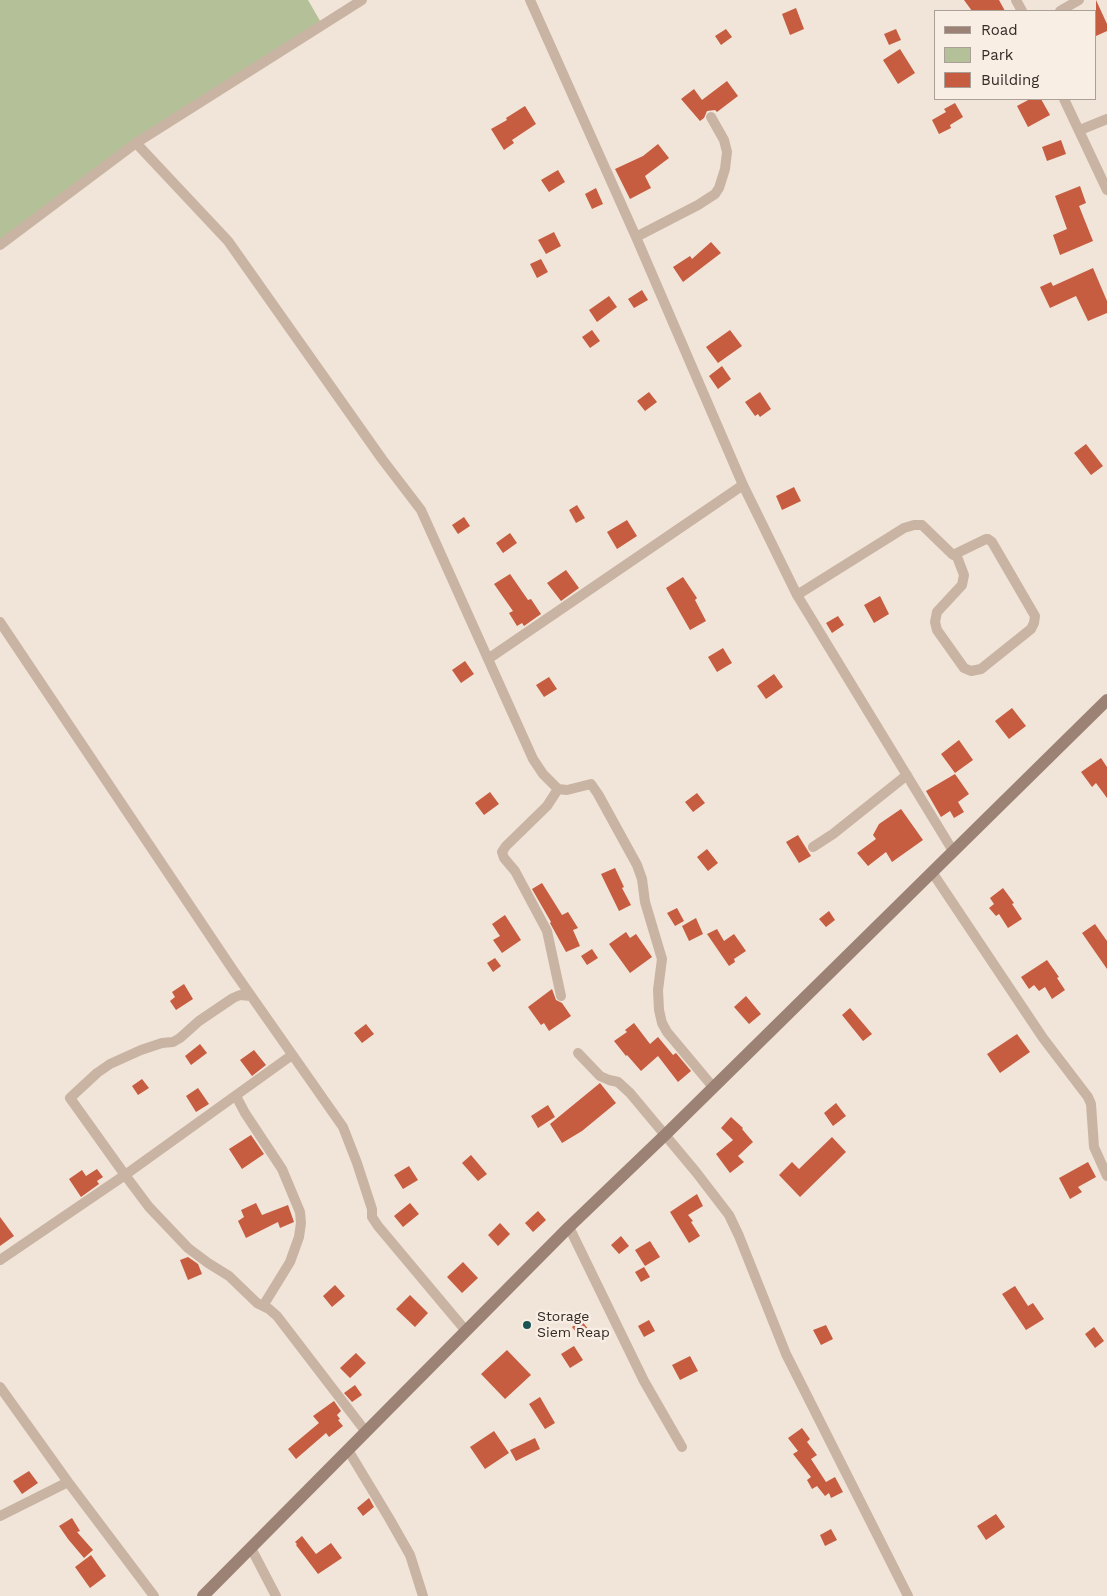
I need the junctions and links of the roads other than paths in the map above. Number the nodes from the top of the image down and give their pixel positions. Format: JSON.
{"nodes":[{"id":1,"x":362,"y":0,"type":"edge"},
{"id":2,"x":530,"y":0,"type":"edge"},
{"id":3,"x":1079,"y":0,"type":"edge"},
{"id":4,"x":1062,"y":10,"type":"edge"},
{"id":5,"x":1065,"y":100,"type":"edge"},
{"id":6,"x":711,"y":118,"type":"dead end"},
{"id":7,"x":1107,"y":119,"type":"edge"},
{"id":8,"x":1080,"y":130,"type":"junction"},
{"id":9,"x":136,"y":143,"type":"junction"},
{"id":10,"x":1107,"y":190,"type":"edge"},
{"id":11,"x":636,"y":237,"type":"junction"},
{"id":12,"x":0,"y":245,"type":"edge"},
{"id":13,"x":743,"y":485,"type":"junction"},
{"id":14,"x":956,"y":554,"type":"junction"},
{"id":15,"x":797,"y":595,"type":"junction"},
{"id":16,"x":0,"y":622,"type":"edge"},
{"id":17,"x":488,"y":660,"type":"junction"},
{"id":18,"x":1107,"y":700,"type":"edge"},
{"id":19,"x":907,"y":775,"type":"junction"},
{"id":20,"x":558,"y":789,"type":"junction"},
{"id":21,"x":813,"y":847,"type":"dead end"},
{"id":22,"x":953,"y":851,"type":"junction"},
{"id":23,"x":932,"y":872,"type":"junction"},
{"id":24,"x":251,"y":996,"type":"junction"},
{"id":25,"x":561,"y":996,"type":"dead end"},
{"id":26,"x":578,"y":1053,"type":"dead end"},
{"id":27,"x":292,"y":1055,"type":"junction"},
{"id":28,"x":713,"y":1087,"type":"junction"},
{"id":29,"x":236,"y":1096,"type":"junction"},
{"id":30,"x":666,"y":1135,"type":"junction"},
{"id":31,"x":125,"y":1175,"type":"junction"},
{"id":32,"x":1107,"y":1176,"type":"edge"},
{"id":33,"x":569,"y":1227,"type":"junction"},
{"id":34,"x":0,"y":1260,"type":"edge"},
{"id":35,"x":263,"y":1306,"type":"junction"},
{"id":36,"x":466,"y":1331,"type":"junction"},
{"id":37,"x":0,"y":1387,"type":"edge"},
{"id":38,"x":366,"y":1432,"type":"junction"},
{"id":39,"x":682,"y":1447,"type":"dead end"},
{"id":40,"x":348,"y":1450,"type":"junction"},
{"id":41,"x":68,"y":1482,"type":"junction"},
{"id":42,"x":0,"y":1516,"type":"edge"},
{"id":43,"x":251,"y":1548,"type":"junction"},
{"id":44,"x":154,"y":1596,"type":"edge"},
{"id":45,"x":203,"y":1596,"type":"edge"},
{"id":46,"x":276,"y":1596,"type":"edge"},
{"id":47,"x":423,"y":1596,"type":"edge"},
{"id":48,"x":908,"y":1596,"type":"edge"}],
"edges":[{"from":1,"to":9,"type":"street"},
{"from":2,"to":11,"type":"street"},
{"from":3,"to":4,"type":"street"},
{"from":5,"to":8,"type":"street"},
{"from":6,"to":11,"type":"street"},
{"from":7,"to":8,"type":"street"},
{"from":8,"to":10,"type":"street"},
{"from":9,"to":12,"type":"street"},
{"from":9,"to":17,"type":"street"},
{"from":11,"to":13,"type":"street"},
{"from":13,"to":15,"type":"street"},
{"from":13,"to":17,"type":"street"},
{"from":14,"to":14,"type":"street"},
{"from":14,"to":15,"type":"street"},
{"from":15,"to":19,"type":"street"},
{"from":16,"to":24,"type":"street"},
{"from":17,"to":20,"type":"street"},
{"from":18,"to":22,"type":"street"},
{"from":19,"to":21,"type":"street"},
{"from":19,"to":22,"type":"street"},
{"from":20,"to":25,"type":"street"},
{"from":20,"to":28,"type":"street"},
{"from":22,"to":23,"type":"street"},
{"from":23,"to":28,"type":"street"},
{"from":23,"to":32,"type":"street"},
{"from":24,"to":27,"type":"street"},
{"from":24,"to":31,"type":"street"},
{"from":26,"to":30,"type":"street"},
{"from":27,"to":29,"type":"street"},
{"from":27,"to":36,"type":"street"},
{"from":28,"to":30,"type":"street"},
{"from":29,"to":31,"type":"street"},
{"from":29,"to":35,"type":"street"},
{"from":30,"to":33,"type":"street"},
{"from":30,"to":48,"type":"street"},
{"from":31,"to":34,"type":"street"},
{"from":31,"to":35,"type":"street"},
{"from":33,"to":36,"type":"street"},
{"from":33,"to":39,"type":"street"},
{"from":35,"to":38,"type":"street"},
{"from":36,"to":38,"type":"street"},
{"from":37,"to":41,"type":"street"},
{"from":38,"to":40,"type":"street"},
{"from":40,"to":43,"type":"street"},
{"from":40,"to":47,"type":"street"},
{"from":41,"to":42,"type":"street"},
{"from":41,"to":44,"type":"street"},
{"from":43,"to":45,"type":"street"},
{"from":43,"to":46,"type":"street"}]}
